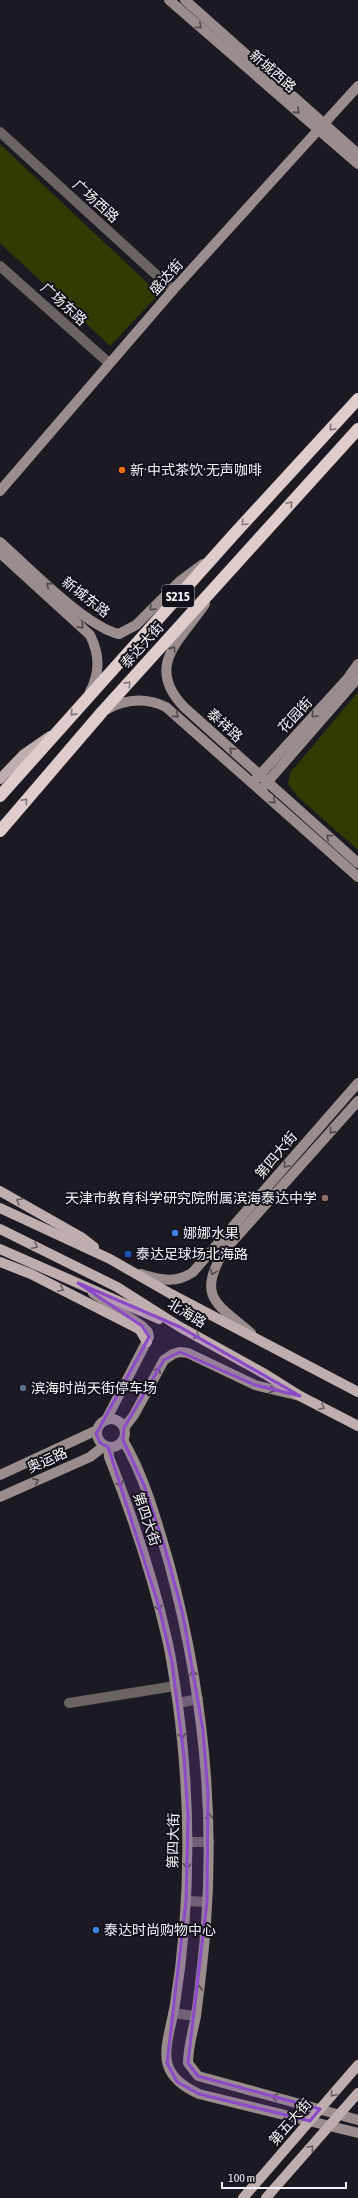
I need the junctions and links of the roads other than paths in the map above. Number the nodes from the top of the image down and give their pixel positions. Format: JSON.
{"nodes":[{"id":1,"x":169,"y":0,"type":"edge"},
{"id":2,"x":185,"y":0,"type":"edge"},
{"id":3,"x":358,"y":86,"type":"edge"},
{"id":4,"x":321,"y":126,"type":"junction"},
{"id":5,"x":0,"y":132,"type":"edge"},
{"id":6,"x":358,"y":154,"type":"edge"},
{"id":7,"x":358,"y":164,"type":"edge"},
{"id":8,"x":0,"y":266,"type":"edge"},
{"id":9,"x":173,"y":290,"type":"junction"},
{"id":10,"x":109,"y":363,"type":"junction"},
{"id":11,"x":358,"y":398,"type":"edge"},
{"id":12,"x":358,"y":429,"type":"edge"},
{"id":13,"x":0,"y":491,"type":"edge"},
{"id":14,"x":0,"y":542,"type":"edge"},
{"id":15,"x":0,"y":553,"type":"edge"},
{"id":16,"x":214,"y":556,"type":"junction"},
{"id":17,"x":221,"y":581,"type":"junction"},
{"id":18,"x":358,"y":664,"type":"edge"},
{"id":19,"x":358,"y":678,"type":"edge"},
{"id":20,"x":87,"y":698,"type":"junction"},
{"id":21,"x":102,"y":712,"type":"junction"},
{"id":22,"x":56,"y":732,"type":"junction"},
{"id":23,"x":259,"y":775,"type":"junction"},
{"id":24,"x":0,"y":779,"type":"edge"},
{"id":25,"x":268,"y":782,"type":"junction"},
{"id":26,"x":252,"y":783,"type":"junction"},
{"id":27,"x":260,"y":790,"type":"junction"},
{"id":28,"x":0,"y":796,"type":"edge"},
{"id":29,"x":0,"y":831,"type":"edge"},
{"id":30,"x":358,"y":863,"type":"edge"},
{"id":31,"x":358,"y":877,"type":"edge"},
{"id":32,"x":358,"y":1083,"type":"edge"},
{"id":33,"x":358,"y":1101,"type":"edge"},
{"id":34,"x":0,"y":1191,"type":"edge"},
{"id":35,"x":0,"y":1208,"type":"edge"},
{"id":36,"x":0,"y":1229,"type":"edge"},
{"id":37,"x":0,"y":1249,"type":"edge"},
{"id":38,"x":110,"y":1259,"type":"junction"},
{"id":39,"x":0,"y":1262,"type":"edge"},
{"id":40,"x":135,"y":1272,"type":"junction"},
{"id":41,"x":78,"y":1283,"type":"junction"},
{"id":42,"x":180,"y":1327,"type":"junction"},
{"id":43,"x":260,"y":1341,"type":"junction"},
{"id":44,"x":147,"y":1342,"type":"junction"},
{"id":45,"x":358,"y":1392,"type":"edge"},
{"id":46,"x":300,"y":1396,"type":"junction"},
{"id":47,"x":106,"y":1420,"type":"junction"},
{"id":48,"x":358,"y":1426,"type":"edge"},
{"id":49,"x":124,"y":1428,"type":"junction"},
{"id":50,"x":97,"y":1430,"type":"junction"},
{"id":51,"x":123,"y":1440,"type":"junction"},
{"id":52,"x":106,"y":1447,"type":"junction"},
{"id":53,"x":0,"y":1475,"type":"edge"},
{"id":54,"x":0,"y":1497,"type":"edge"},
{"id":55,"x":175,"y":1686,"type":"junction"},
{"id":56,"x":198,"y":1699,"type":"junction"},
{"id":57,"x":69,"y":1703,"type":"dead end"},
{"id":58,"x":178,"y":1703,"type":"junction"},
{"id":59,"x":188,"y":1842,"type":"junction"},
{"id":60,"x":209,"y":1842,"type":"junction"},
{"id":61,"x":186,"y":1901,"type":"junction"},
{"id":62,"x":207,"y":1902,"type":"junction"},
{"id":63,"x":173,"y":2013,"type":"junction"},
{"id":64,"x":196,"y":2016,"type":"junction"},
{"id":65,"x":358,"y":2065,"type":"edge"},
{"id":66,"x":358,"y":2093,"type":"edge"},
{"id":67,"x":320,"y":2109,"type":"junction"},
{"id":68,"x":339,"y":2115,"type":"junction"},
{"id":69,"x":358,"y":2120,"type":"edge"},
{"id":70,"x":310,"y":2121,"type":"junction"},
{"id":71,"x":330,"y":2126,"type":"junction"},
{"id":72,"x":358,"y":2133,"type":"edge"},
{"id":73,"x":243,"y":2198,"type":"edge"},
{"id":74,"x":266,"y":2198,"type":"edge"}],
"edges":[{"from":1,"to":4,"type":"street","name":"新城西路","one_way":true},
{"from":2,"to":4,"type":"street","name":"新城西路"},
{"from":3,"to":4,"type":"street","name":"盛达街"},
{"from":4,"to":6,"type":"street","name":"新城西路"},
{"from":4,"to":7,"type":"street","name":"新城西路"},
{"from":4,"to":9,"type":"street","name":"盛达街"},
{"from":5,"to":9,"type":"street","name":"广场西路"},
{"from":8,"to":10,"type":"street","name":"广场东路"},
{"from":9,"to":10,"type":"street","name":"盛达街"},
{"from":10,"to":13,"type":"street","name":"盛达街"},
{"from":11,"to":16,"type":"highway","name":"泰达大街","number":"S215","one_way":true},
{"from":17,"to":12,"type":"highway","name":"泰达大街","number":"S215","one_way":true},
{"from":16,"to":14,"type":"street","name":"新城东路","one_way":true},
{"from":15,"to":20,"type":"street","name":"新城东路","one_way":true},
{"from":16,"to":20,"type":"highway","name":"泰达大街","number":"S215"},
{"from":21,"to":17,"type":"highway","name":"泰达大街","number":"S215","one_way":true},
{"from":23,"to":17,"type":"street","name":"泰祥路","one_way":true},
{"from":18,"to":23,"type":"street","name":"花园街","one_way":true},
{"from":19,"to":25,"type":"street","name":"花园街"},
{"from":20,"to":22,"type":"highway","name":"泰达大街","number":"S215","one_way":true},
{"from":21,"to":26,"type":"street","name":"泰祥路","one_way":true},
{"from":29,"to":21,"type":"highway","name":"泰达大街","number":"S215","one_way":true},
{"from":22,"to":24,"type":"main road"},
{"from":22,"to":28,"type":"highway","name":"泰达大街","number":"S215"},
{"from":23,"to":25,"type":"street","name":"泰祥路"},
{"from":23,"to":26,"type":"street","name":"花园街"},
{"from":25,"to":27,"type":"street","name":"花园街"},
{"from":30,"to":25,"type":"street","name":"泰祥路","one_way":true},
{"from":26,"to":27,"type":"street","name":"泰祥路"},
{"from":27,"to":31,"type":"street","name":"泰祥路","one_way":true},
{"from":32,"to":40,"type":"street","name":"第四大街","one_way":true},
{"from":33,"to":43,"type":"street","one_way":true},
{"from":38,"to":34,"type":"main road","one_way":true},
{"from":35,"to":38,"type":"main road","name":"北海路"},
{"from":36,"to":42,"type":"main road","name":"北海路","one_way":true},
{"from":37,"to":41,"type":"main road"},
{"from":38,"to":40,"type":"main road","name":"北海路"},
{"from":39,"to":44,"type":"main road","one_way":true},
{"from":40,"to":43,"type":"main road","name":"北海路"},
{"from":41,"to":42,"type":"main road"},
{"from":41,"to":44,"type":"street"},
{"from":42,"to":46,"type":"main road","name":"北海路","one_way":true},
{"from":43,"to":45,"type":"main road","name":"北海路"},
{"from":44,"to":47,"type":"street"},
{"from":46,"to":48,"type":"main road","name":"北海路","one_way":true},
{"from":49,"to":46,"type":"street","one_way":true},
{"from":47,"to":49,"type":"street"},
{"from":47,"to":50,"type":"street"},
{"from":49,"to":51,"type":"street","name":"第四大街"},
{"from":50,"to":52,"type":"street","name":"第四大街"},
{"from":50,"to":53,"type":"street","name":"奥运路"},
{"from":51,"to":52,"type":"street"},
{"from":56,"to":51,"type":"street","name":"第四大街","one_way":true},
{"from":54,"to":52,"type":"street","name":"奥运路","one_way":true},
{"from":52,"to":55,"type":"street","name":"第四大街","one_way":true},
{"from":55,"to":57,"type":"street"},
{"from":55,"to":58,"type":"street","name":"第四大街"},
{"from":56,"to":58,"type":"street"},
{"from":60,"to":56,"type":"street","name":"第四大街","one_way":true},
{"from":58,"to":59,"type":"street","name":"第四大街","one_way":true},
{"from":59,"to":60,"type":"street"},
{"from":59,"to":61,"type":"street","name":"第四大街","one_way":true},
{"from":60,"to":62,"type":"street","name":"第四大街"},
{"from":61,"to":62,"type":"street"},
{"from":61,"to":63,"type":"street","name":"第四大街"},
{"from":64,"to":62,"type":"street","name":"第四大街","one_way":true},
{"from":63,"to":64,"type":"street"},
{"from":63,"to":70,"type":"street","name":"第四大街"},
{"from":67,"to":64,"type":"street","name":"第四大街","one_way":true},
{"from":65,"to":67,"type":"main road","name":"第五大街","one_way":true},
{"from":66,"to":68,"type":"main road"},
{"from":67,"to":68,"type":"street","name":"第四大街"},
{"from":67,"to":70,"type":"main road","name":"第五大街"},
{"from":68,"to":69,"type":"street","name":"第四大街"},
{"from":68,"to":71,"type":"main road"},
{"from":70,"to":71,"type":"street","name":"第四大街"},
{"from":70,"to":73,"type":"main road","name":"第五大街"},
{"from":71,"to":72,"type":"street","name":"第四大街"},
{"from":74,"to":71,"type":"main road","one_way":true}]}
